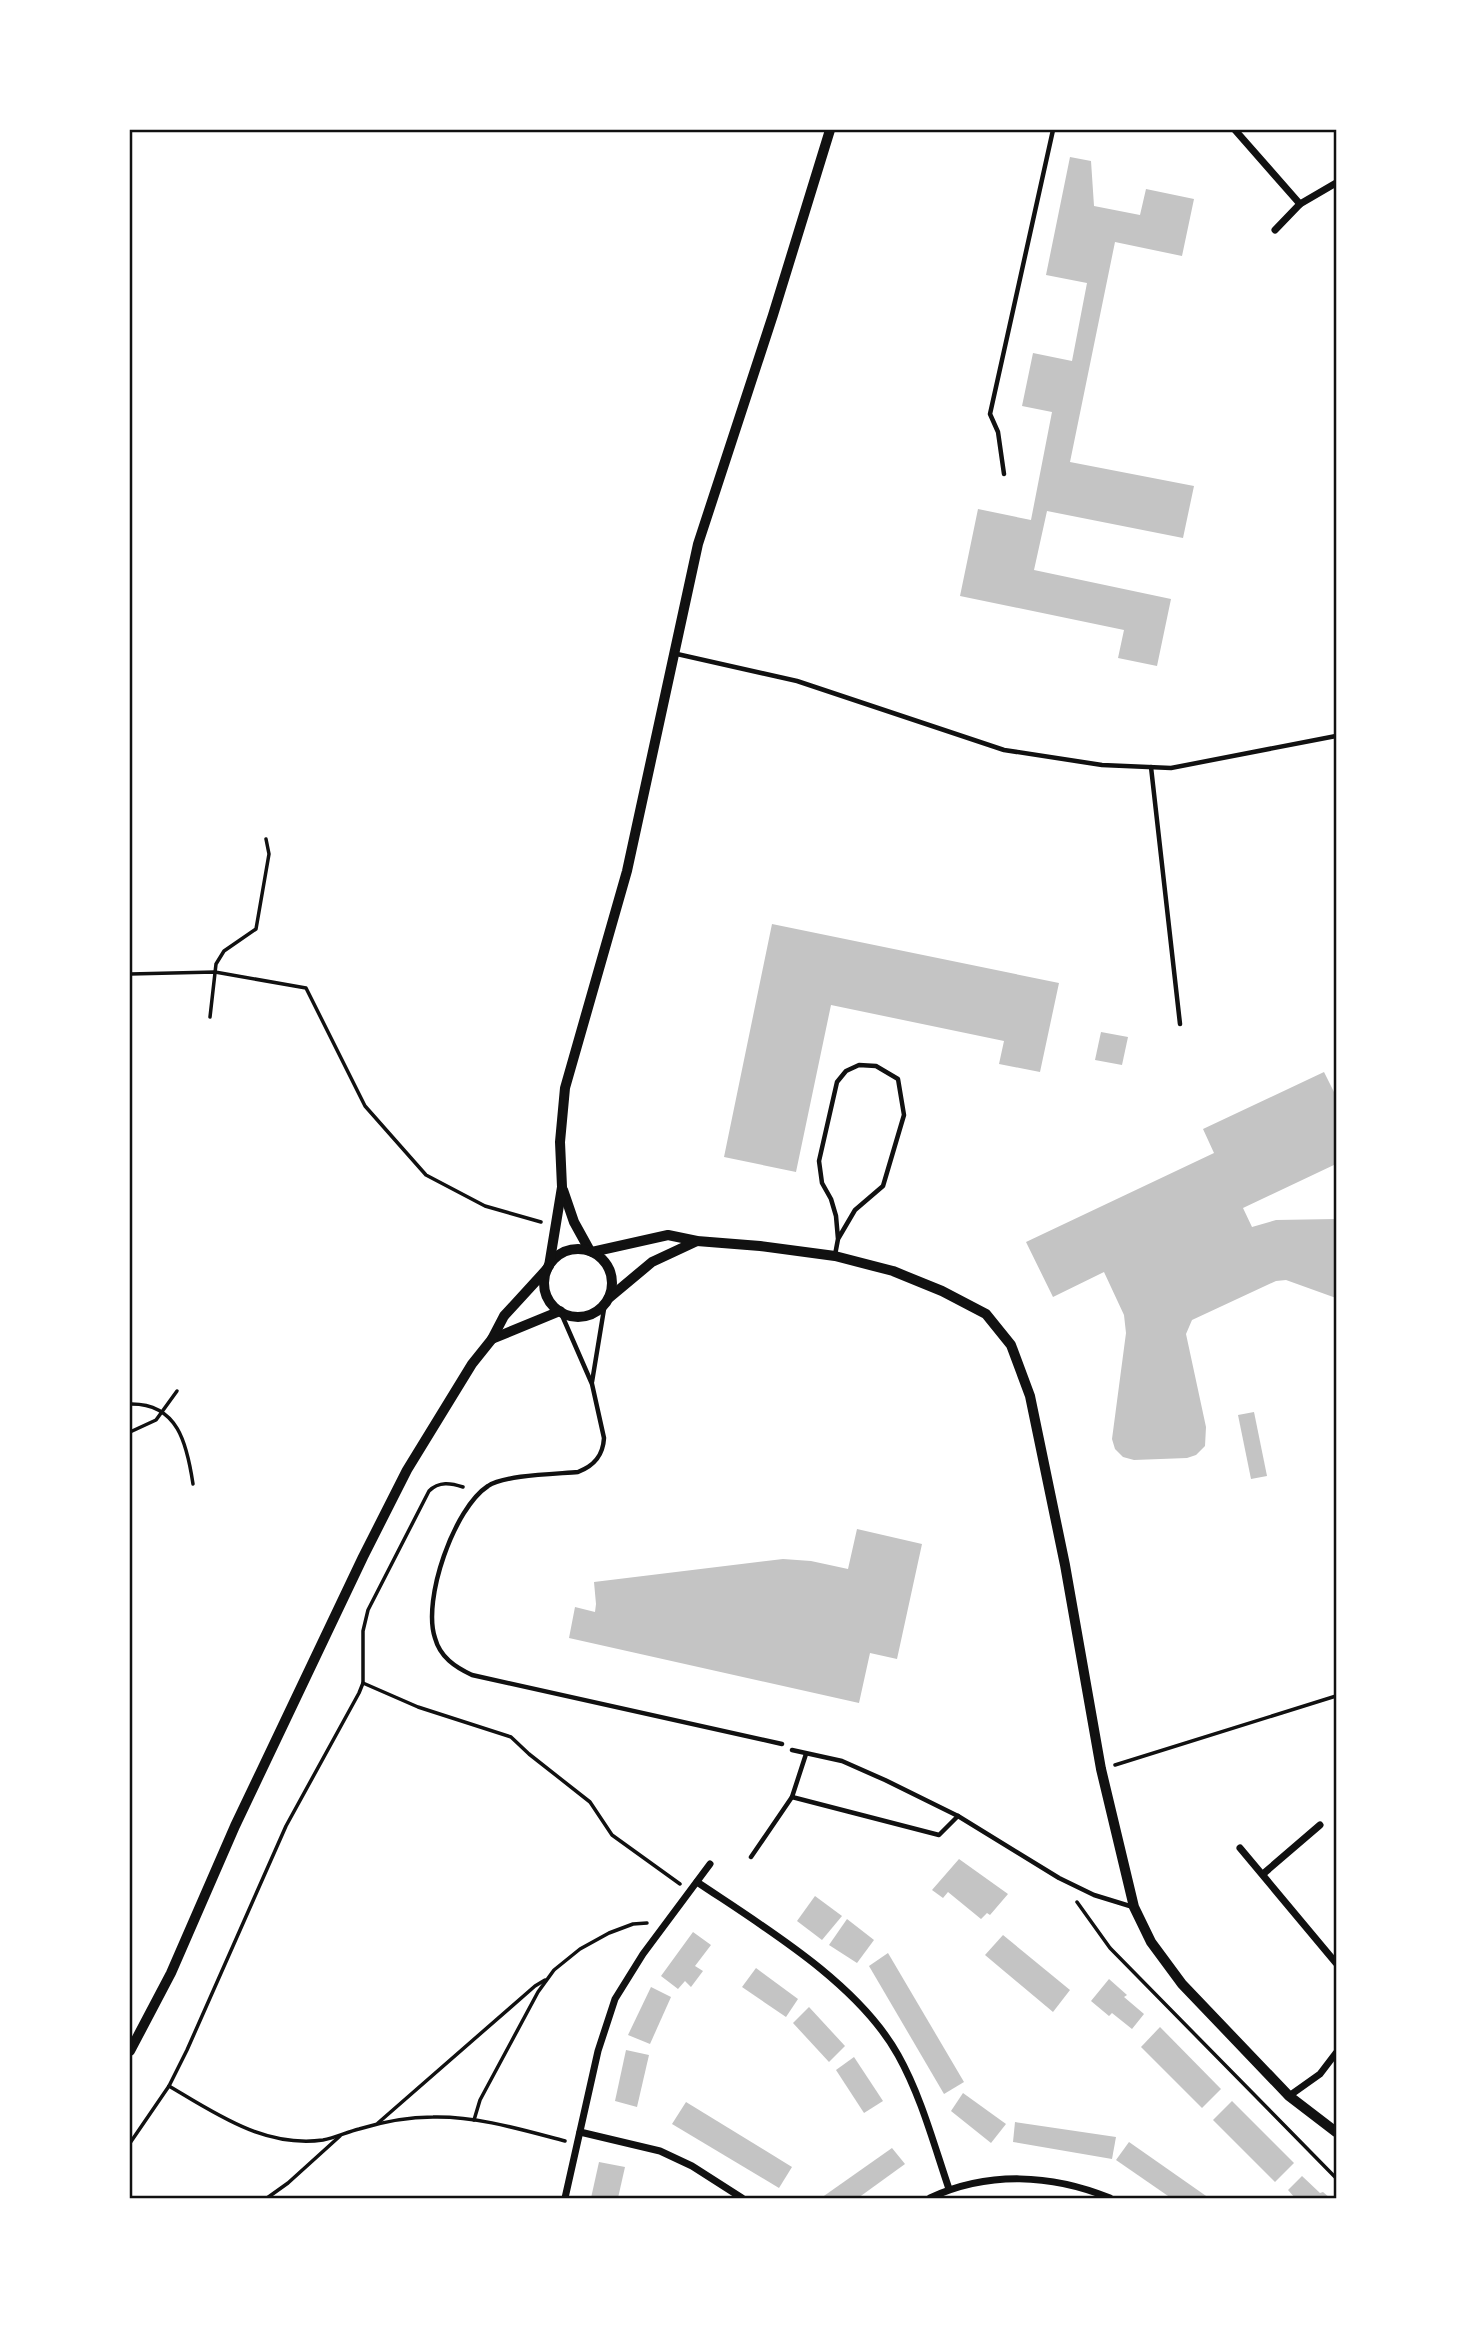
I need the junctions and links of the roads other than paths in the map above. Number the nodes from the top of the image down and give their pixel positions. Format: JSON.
{"nodes":[{"id":1,"x":830,"y":130,"type":"edge"},
{"id":2,"x":1053,"y":130,"type":"edge"},
{"id":3,"x":1235,"y":130,"type":"edge"},
{"id":4,"x":1336,"y":183,"type":"edge"},
{"id":5,"x":1300,"y":204,"type":"junction"},
{"id":6,"x":1275,"y":230,"type":"dead end"},
{"id":7,"x":1004,"y":474,"type":"dead end"},
{"id":8,"x":673,"y":653,"type":"junction"},
{"id":9,"x":1336,"y":736,"type":"edge"},
{"id":10,"x":1151,"y":767,"type":"junction"},
{"id":11,"x":1180,"y":1024,"type":"dead end"},
{"id":12,"x":562,"y":1187,"type":"junction"},
{"id":13,"x":838,"y":1239,"type":"junction"},
{"id":14,"x":697,"y":1241,"type":"junction"},
{"id":15,"x":591,"y":1251,"type":"junction"},
{"id":16,"x":835,"y":1256,"type":"junction"},
{"id":17,"x":548,"y":1267,"type":"junction"},
{"id":18,"x":607,"y":1301,"type":"junction"},
{"id":19,"x":560,"y":1312,"type":"junction"},
{"id":20,"x":492,"y":1339,"type":"junction"},
{"id":21,"x":592,"y":1384,"type":"junction"},
{"id":22,"x":782,"y":1744,"type":"dead end"},
{"id":23,"x":792,"y":1749,"type":"dead end"},
{"id":24,"x":806,"y":1754,"type":"junction"},
{"id":25,"x":792,"y":1797,"type":"junction"},
{"id":26,"x":958,"y":1816,"type":"junction"},
{"id":27,"x":1320,"y":1825,"type":"dead end"},
{"id":28,"x":1240,"y":1848,"type":"dead end"},
{"id":29,"x":751,"y":1857,"type":"dead end"},
{"id":30,"x":710,"y":1864,"type":"dead end"},
{"id":31,"x":1263,"y":1874,"type":"junction"},
{"id":32,"x":697,"y":1882,"type":"junction"},
{"id":33,"x":1133,"y":1907,"type":"junction"},
{"id":34,"x":1336,"y":1963,"type":"edge"},
{"id":35,"x":130,"y":2051,"type":"edge"},
{"id":36,"x":1336,"y":2053,"type":"edge"},
{"id":37,"x":1289,"y":2096,"type":"junction"},
{"id":38,"x":1336,"y":2132,"type":"edge"},
{"id":39,"x":580,"y":2133,"type":"junction"},
{"id":40,"x":949,"y":2189,"type":"junction"},
{"id":41,"x":565,"y":2199,"type":"edge"},
{"id":42,"x":742,"y":2199,"type":"edge"},
{"id":43,"x":930,"y":2199,"type":"edge"},
{"id":44,"x":1110,"y":2199,"type":"edge"}],
"edges":[{"from":1,"to":8,"type":"street"},
{"from":2,"to":7,"type":"lane"},
{"from":3,"to":5,"type":"street"},
{"from":4,"to":5,"type":"street"},
{"from":5,"to":6,"type":"street"},
{"from":8,"to":10,"type":"lane"},
{"from":8,"to":12,"type":"street"},
{"from":9,"to":10,"type":"lane"},
{"from":10,"to":11,"type":"lane"},
{"from":12,"to":15,"type":"street"},
{"from":12,"to":17,"type":"street"},
{"from":13,"to":13,"type":"lane"},
{"from":13,"to":16,"type":"lane"},
{"from":14,"to":15,"type":"street"},
{"from":14,"to":16,"type":"street"},
{"from":14,"to":18,"type":"street"},
{"from":15,"to":17,"type":"street"},
{"from":15,"to":18,"type":"street"},
{"from":16,"to":33,"type":"street"},
{"from":17,"to":19,"type":"street"},
{"from":17,"to":20,"type":"street"},
{"from":18,"to":19,"type":"street"},
{"from":18,"to":21,"type":"lane"},
{"from":19,"to":20,"type":"street"},
{"from":19,"to":21,"type":"lane"},
{"from":20,"to":35,"type":"street"},
{"from":21,"to":22,"type":"lane"},
{"from":23,"to":24,"type":"lane"},
{"from":24,"to":25,"type":"lane"},
{"from":24,"to":26,"type":"lane"},
{"from":25,"to":26,"type":"lane"},
{"from":25,"to":29,"type":"lane"},
{"from":26,"to":33,"type":"lane"},
{"from":27,"to":31,"type":"street"},
{"from":28,"to":31,"type":"street"},
{"from":30,"to":32,"type":"street"},
{"from":31,"to":34,"type":"street"},
{"from":32,"to":39,"type":"street"},
{"from":32,"to":40,"type":"street"},
{"from":33,"to":37,"type":"street"},
{"from":36,"to":37,"type":"street"},
{"from":37,"to":38,"type":"street"},
{"from":39,"to":41,"type":"street"},
{"from":39,"to":42,"type":"street"},
{"from":40,"to":43,"type":"street"},
{"from":40,"to":44,"type":"street"}]}
